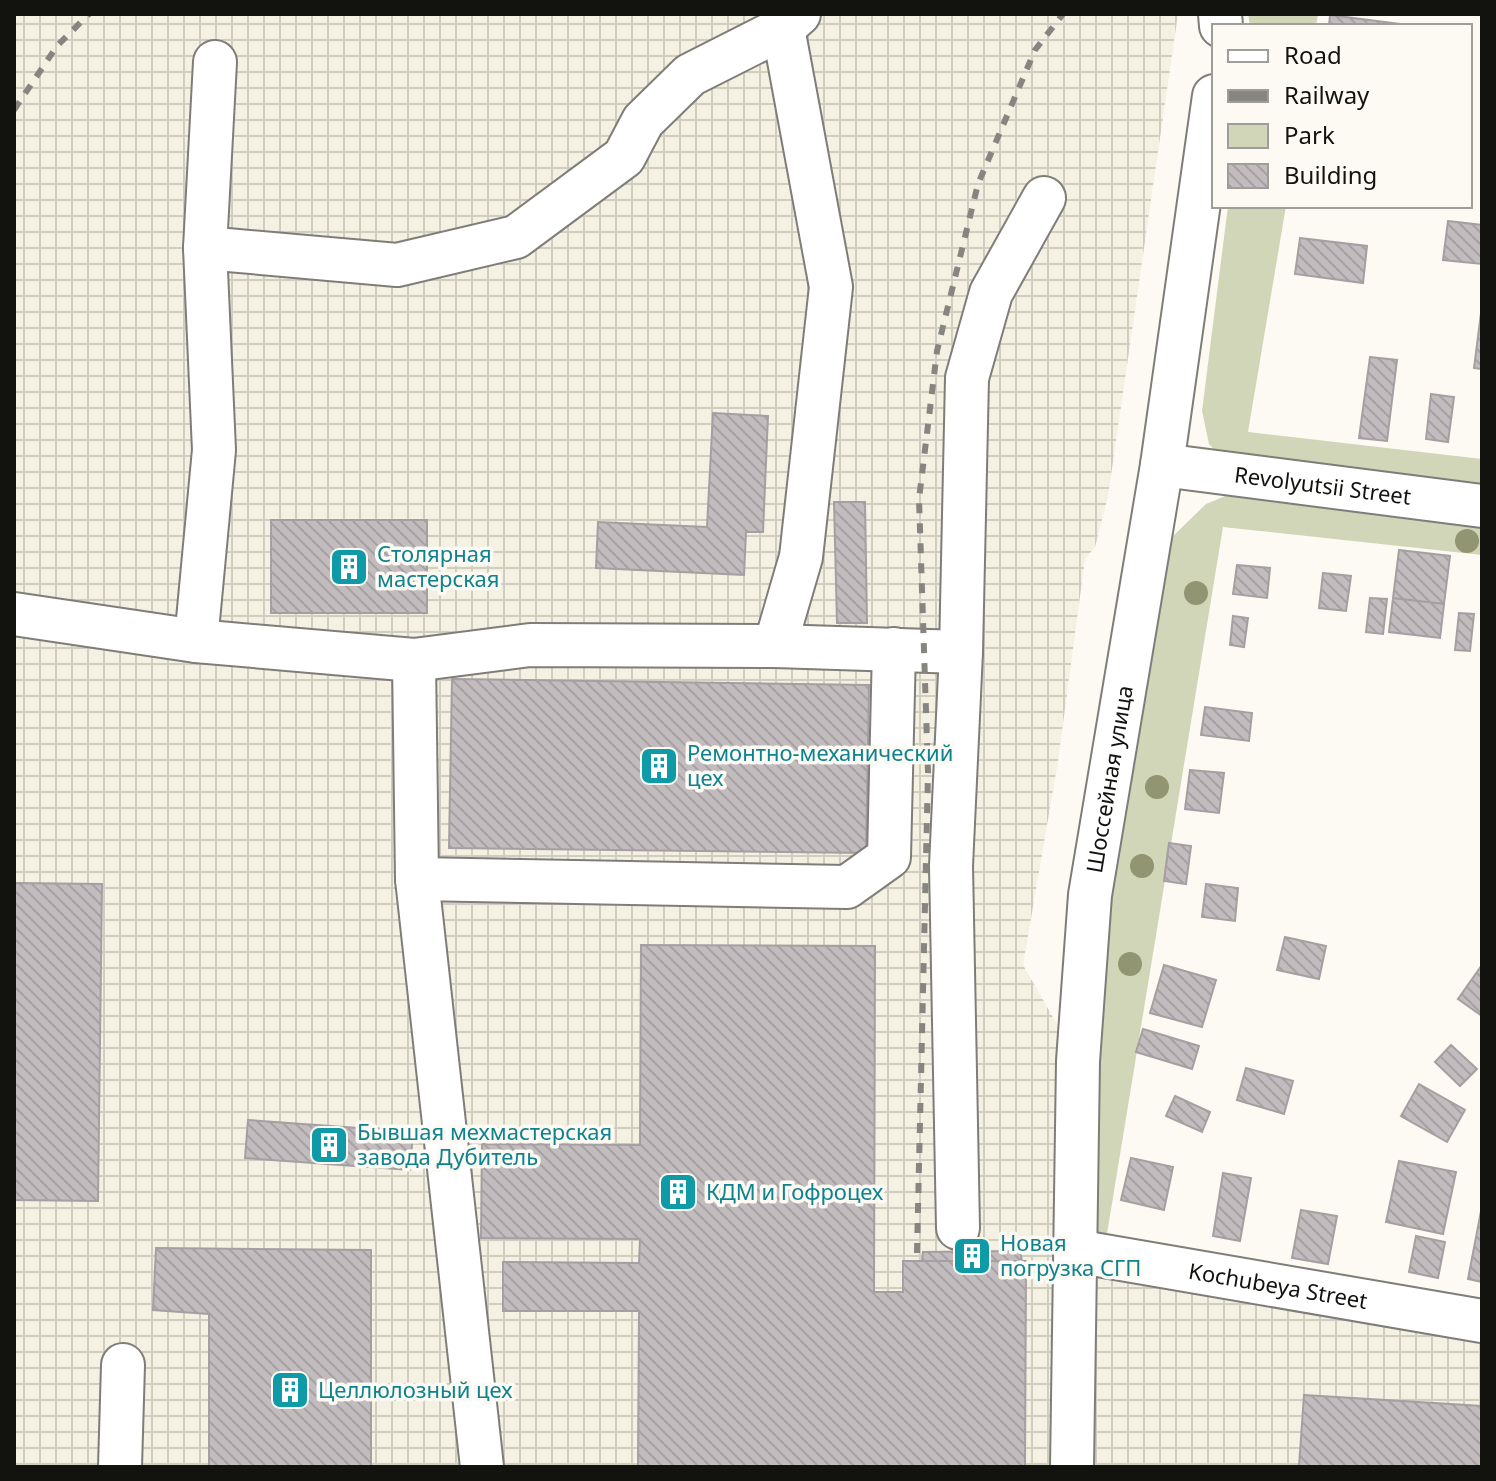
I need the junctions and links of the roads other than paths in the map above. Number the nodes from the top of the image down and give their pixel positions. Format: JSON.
{"nodes":[{"id":1,"x":791,"y":21,"type":"edge"},
{"id":2,"x":215,"y":62,"type":"dead end"},
{"id":3,"x":1212,"y":110,"type":"edge"},
{"id":4,"x":1044,"y":198,"type":"dead end"},
{"id":5,"x":205,"y":248,"type":"junction"},
{"id":6,"x":1162,"y":465,"type":"junction"},
{"id":7,"x":1482,"y":506,"type":"edge"},
{"id":8,"x":14,"y":614,"type":"edge"},
{"id":9,"x":196,"y":641,"type":"junction"},
{"id":10,"x":775,"y":646,"type":"junction"},
{"id":11,"x":894,"y":649,"type":"junction"},
{"id":12,"x":961,"y":652,"type":"junction"},
{"id":13,"x":414,"y":660,"type":"junction"},
{"id":14,"x":417,"y":879,"type":"junction"},
{"id":15,"x":958,"y":1228,"type":"dead end"},
{"id":16,"x":1075,"y":1251,"type":"junction"},
{"id":17,"x":1482,"y":1321,"type":"edge"},
{"id":18,"x":123,"y":1365,"type":"dead end"},
{"id":19,"x":120,"y":1467,"type":"edge"},
{"id":20,"x":482,"y":1467,"type":"edge"},
{"id":21,"x":1072,"y":1467,"type":"edge"}],
"edges":[{"from":1,"to":5,"type":"street"},
{"from":1,"to":10,"type":"street"},
{"from":2,"to":5,"type":"street"},
{"from":3,"to":6,"type":"street","name":"Шоссейная улица"},
{"from":4,"to":12,"type":"street"},
{"from":5,"to":9,"type":"street"},
{"from":6,"to":7,"type":"street","name":"Revolyutsii Street"},
{"from":6,"to":16,"type":"street","name":"Шоссейная улица"},
{"from":8,"to":9,"type":"street"},
{"from":9,"to":13,"type":"street"},
{"from":10,"to":11,"type":"street"},
{"from":10,"to":13,"type":"street"},
{"from":11,"to":12,"type":"street"},
{"from":11,"to":14,"type":"street"},
{"from":12,"to":15,"type":"street"},
{"from":13,"to":14,"type":"street"},
{"from":14,"to":20,"type":"street"},
{"from":16,"to":17,"type":"street","name":"Kochubeya Street"},
{"from":16,"to":21,"type":"street","name":"Шоссейная улица"},
{"from":18,"to":19,"type":"street"}]}
